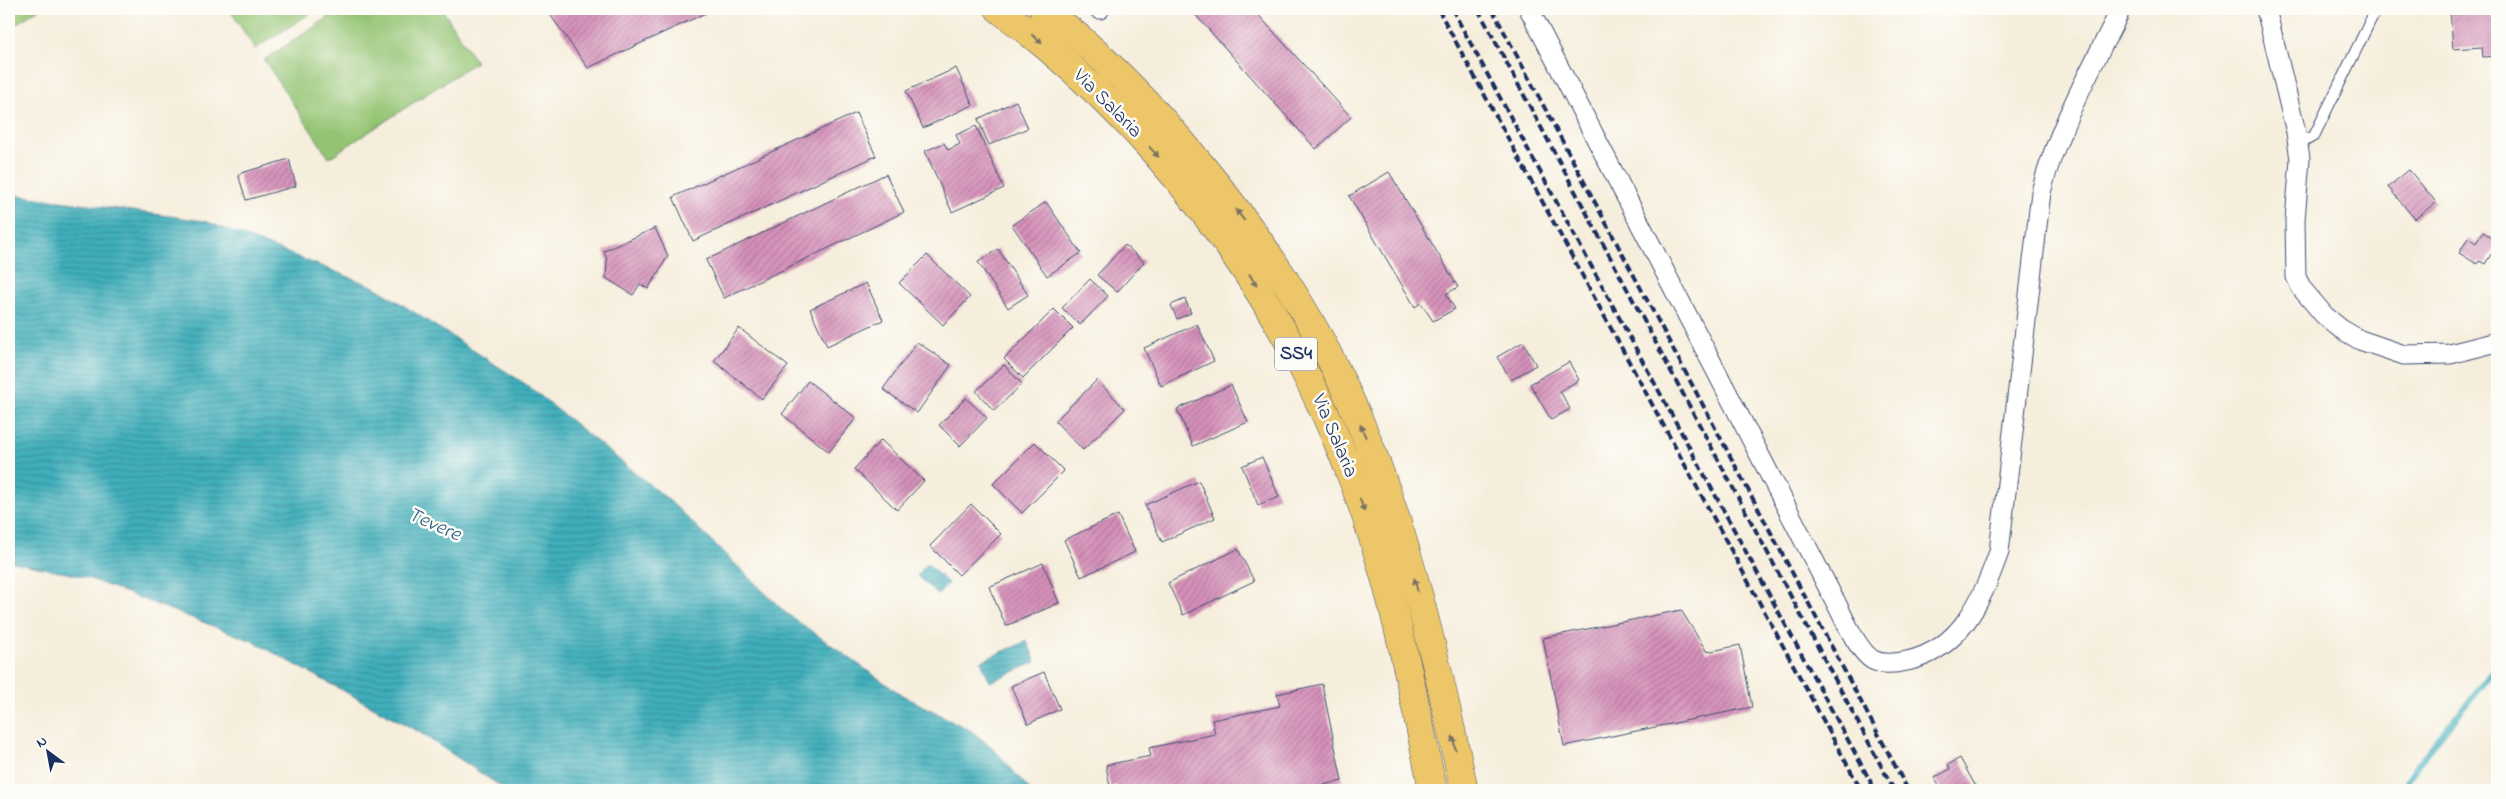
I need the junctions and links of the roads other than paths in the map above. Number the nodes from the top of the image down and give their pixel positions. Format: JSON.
{"nodes":[{"id":1,"x":999,"y":9,"type":"edge"},
{"id":2,"x":1043,"y":9,"type":"edge"},
{"id":3,"x":1530,"y":9,"type":"edge"},
{"id":4,"x":2121,"y":9,"type":"edge"},
{"id":5,"x":2266,"y":9,"type":"edge"},
{"id":6,"x":2376,"y":9,"type":"edge"},
{"id":7,"x":2298,"y":145,"type":"junction"},
{"id":8,"x":2497,"y":342,"type":"edge"},
{"id":9,"x":1433,"y":790,"type":"edge"},
{"id":10,"x":1464,"y":790,"type":"edge"}],
"edges":[{"from":1,"to":9,"type":"main road","name":"Via Salaria","number":"SS4","one_way":true},
{"from":10,"to":2,"type":"main road","name":"Via Salaria","number":"SS4","one_way":true},
{"from":3,"to":4,"type":"street"},
{"from":5,"to":7,"type":"street"},
{"from":6,"to":7,"type":"lane"},
{"from":7,"to":8,"type":"street"}]}
